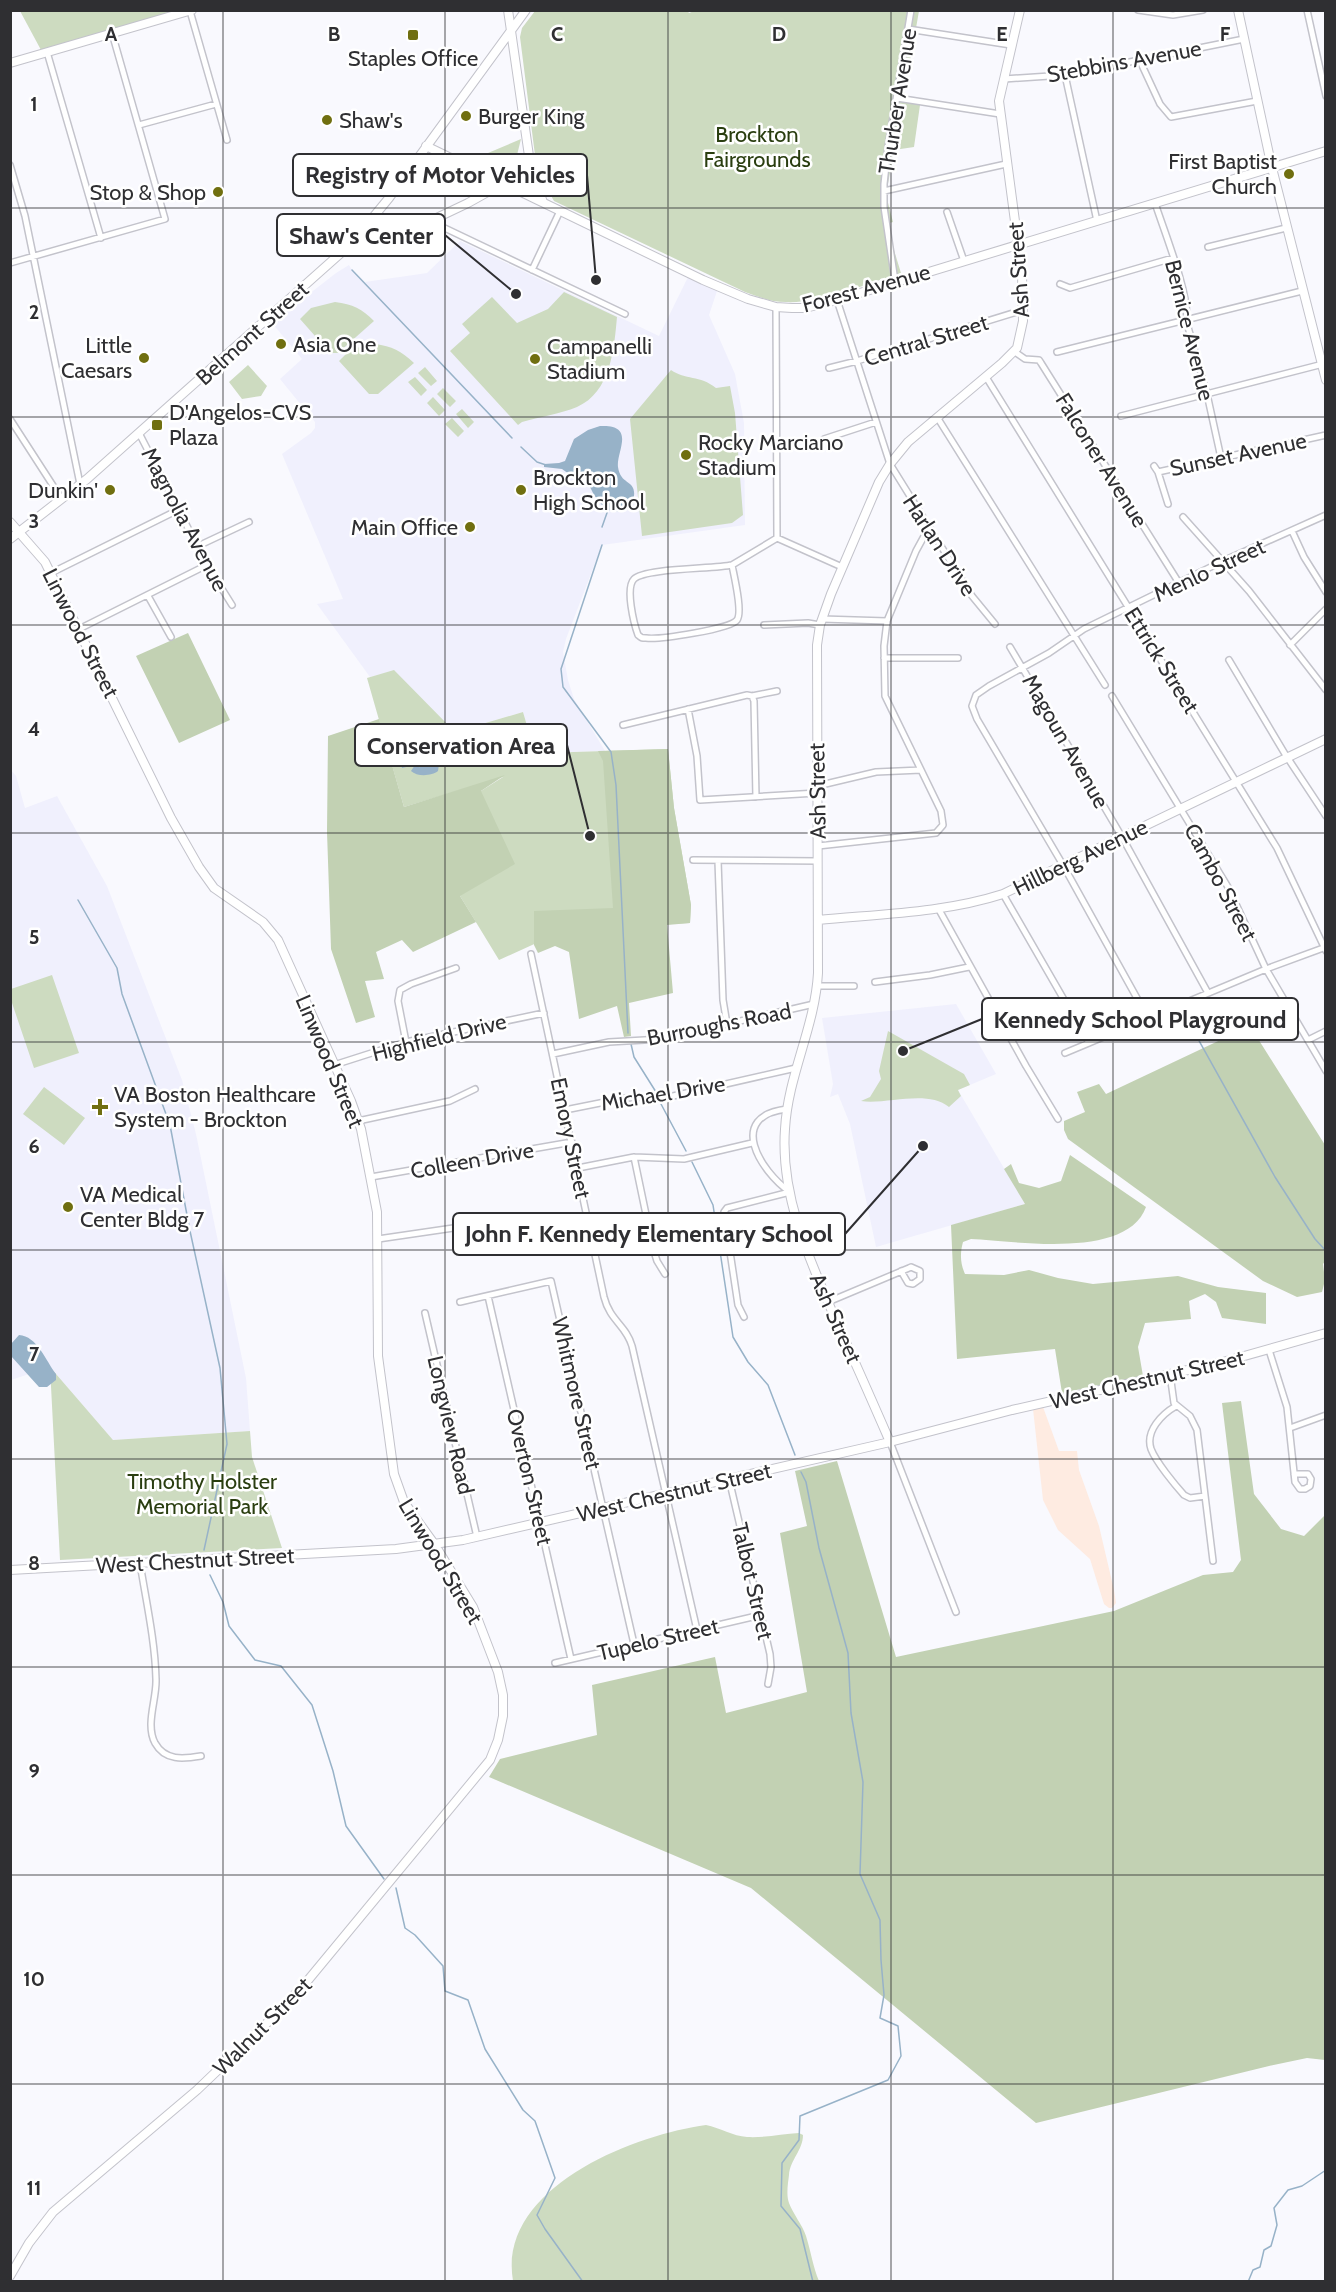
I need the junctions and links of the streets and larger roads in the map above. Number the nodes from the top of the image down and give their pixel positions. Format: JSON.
{"nodes":[{"id":1,"x":508,"y":10,"type":"edge"},
{"id":2,"x":526,"y":10,"type":"edge"},
{"id":3,"x":911,"y":10,"type":"edge"},
{"id":4,"x":1020,"y":10,"type":"edge"},
{"id":5,"x":1138,"y":10,"type":"edge"},
{"id":6,"x":1203,"y":10,"type":"edge"},
{"id":7,"x":1238,"y":10,"type":"edge"},
{"id":8,"x":1307,"y":10,"type":"edge"},
{"id":9,"x":191,"y":11,"type":"edge"},
{"id":10,"x":908,"y":29,"type":"junction"},
{"id":11,"x":511,"y":30,"type":"junction"},
{"id":12,"x":112,"y":33,"type":"junction"},
{"id":13,"x":1244,"y":39,"type":"junction"},
{"id":14,"x":1011,"y":45,"type":"junction"},
{"id":15,"x":47,"y":52,"type":"junction"},
{"id":16,"x":1140,"y":61,"type":"junction"},
{"id":17,"x":10,"y":63,"type":"edge"},
{"id":18,"x":1065,"y":75,"type":"junction"},
{"id":19,"x":1004,"y":79,"type":"junction"},
{"id":20,"x":1326,"y":96,"type":"edge"},
{"id":21,"x":897,"y":98,"type":"junction"},
{"id":22,"x":1257,"y":101,"type":"junction"},
{"id":23,"x":216,"y":104,"type":"junction"},
{"id":24,"x":1000,"y":114,"type":"junction"},
{"id":25,"x":139,"y":125,"type":"junction"},
{"id":26,"x":227,"y":140,"type":"dead end"},
{"id":27,"x":426,"y":146,"type":"junction"},
{"id":28,"x":1326,"y":151,"type":"edge"},
{"id":29,"x":529,"y":156,"type":"junction"},
{"id":30,"x":1006,"y":164,"type":"junction"},
{"id":31,"x":10,"y":165,"type":"edge"},
{"id":32,"x":1272,"y":168,"type":"junction"},
{"id":33,"x":502,"y":184,"type":"junction"},
{"id":34,"x":884,"y":191,"type":"junction"},
{"id":35,"x":543,"y":202,"type":"junction"},
{"id":36,"x":1155,"y":203,"type":"junction"},
{"id":37,"x":560,"y":211,"type":"junction"},
{"id":38,"x":947,"y":212,"type":"dead end"},
{"id":39,"x":430,"y":221,"type":"junction"},
{"id":40,"x":1097,"y":221,"type":"junction"},
{"id":41,"x":1286,"y":228,"type":"junction"},
{"id":42,"x":101,"y":238,"type":"junction"},
{"id":43,"x":1018,"y":244,"type":"junction"},
{"id":44,"x":1208,"y":248,"type":"dead end"},
{"id":45,"x":346,"y":249,"type":"junction"},
{"id":46,"x":34,"y":258,"type":"junction"},
{"id":47,"x":1173,"y":258,"type":"junction"},
{"id":48,"x":964,"y":261,"type":"junction"},
{"id":49,"x":10,"y":263,"type":"edge"},
{"id":50,"x":532,"y":270,"type":"junction"},
{"id":51,"x":895,"y":281,"type":"junction"},
{"id":52,"x":1060,"y":284,"type":"dead end"},
{"id":53,"x":1302,"y":291,"type":"junction"},
{"id":54,"x":837,"y":300,"type":"junction"},
{"id":55,"x":776,"y":307,"type":"junction"},
{"id":56,"x":1023,"y":309,"type":"junction"},
{"id":57,"x":625,"y":314,"type":"dead end"},
{"id":58,"x":1186,"y":320,"type":"junction"},
{"id":59,"x":1015,"y":352,"type":"junction"},
{"id":60,"x":1057,"y":352,"type":"dead end"},
{"id":61,"x":857,"y":362,"type":"junction"},
{"id":62,"x":1324,"y":364,"type":"edge"},
{"id":63,"x":829,"y":368,"type":"dead end"},
{"id":64,"x":986,"y":377,"type":"junction"},
{"id":65,"x":1326,"y":380,"type":"edge"},
{"id":66,"x":1207,"y":394,"type":"junction"},
{"id":67,"x":1121,"y":416,"type":"dead end"},
{"id":68,"x":937,"y":417,"type":"junction"},
{"id":69,"x":10,"y":419,"type":"edge"},
{"id":70,"x":876,"y":423,"type":"junction"},
{"id":71,"x":139,"y":433,"type":"junction"},
{"id":72,"x":1326,"y":435,"type":"edge"},
{"id":73,"x":824,"y":439,"type":"dead end"},
{"id":74,"x":1221,"y":458,"type":"junction"},
{"id":75,"x":890,"y":464,"type":"junction"},
{"id":76,"x":80,"y":484,"type":"junction"},
{"id":77,"x":61,"y":498,"type":"junction"},
{"id":78,"x":1168,"y":504,"type":"dead end"},
{"id":79,"x":178,"y":510,"type":"junction"},
{"id":80,"x":1326,"y":515,"type":"edge"},
{"id":81,"x":1183,"y":517,"type":"dead end"},
{"id":82,"x":10,"y":522,"type":"edge"},
{"id":83,"x":249,"y":522,"type":"dead end"},
{"id":84,"x":928,"y":529,"type":"junction"},
{"id":85,"x":20,"y":531,"type":"junction"},
{"id":86,"x":1292,"y":531,"type":"junction"},
{"id":87,"x":777,"y":538,"type":"junction"},
{"id":88,"x":10,"y":539,"type":"edge"},
{"id":89,"x":198,"y":546,"type":"junction"},
{"id":90,"x":1223,"y":561,"type":"junction"},
{"id":91,"x":207,"y":565,"type":"junction"},
{"id":92,"x":732,"y":565,"type":"junction"},
{"id":93,"x":842,"y":567,"type":"junction"},
{"id":94,"x":51,"y":573,"type":"junction"},
{"id":95,"x":1179,"y":584,"type":"junction"},
{"id":96,"x":1326,"y":592,"type":"edge"},
{"id":97,"x":148,"y":596,"type":"junction"},
{"id":98,"x":232,"y":605,"type":"dead end"},
{"id":99,"x":1128,"y":607,"type":"junction"},
{"id":100,"x":1326,"y":609,"type":"edge"},
{"id":101,"x":887,"y":621,"type":"junction"},
{"id":102,"x":821,"y":622,"type":"junction"},
{"id":103,"x":995,"y":624,"type":"dead end"},
{"id":104,"x":764,"y":625,"type":"dead end"},
{"id":105,"x":79,"y":629,"type":"junction"},
{"id":106,"x":1073,"y":635,"type":"junction"},
{"id":107,"x":171,"y":637,"type":"dead end"},
{"id":108,"x":1290,"y":645,"type":"junction"},
{"id":109,"x":1010,"y":647,"type":"dead end"},
{"id":110,"x":884,"y":658,"type":"junction"},
{"id":111,"x":958,"y":658,"type":"dead end"},
{"id":112,"x":1229,"y":660,"type":"dead end"},
{"id":113,"x":1024,"y":667,"type":"junction"},
{"id":114,"x":1105,"y":685,"type":"dead end"},
{"id":115,"x":1326,"y":690,"type":"edge"},
{"id":116,"x":777,"y":691,"type":"dead end"},
{"id":117,"x":752,"y":696,"type":"junction"},
{"id":118,"x":1112,"y":696,"type":"dead end"},
{"id":119,"x":688,"y":709,"type":"junction"},
{"id":120,"x":623,"y":725,"type":"dead end"},
{"id":121,"x":1326,"y":739,"type":"edge"},
{"id":122,"x":1287,"y":757,"type":"junction"},
{"id":123,"x":921,"y":770,"type":"junction"},
{"id":124,"x":1237,"y":782,"type":"junction"},
{"id":125,"x":817,"y":789,"type":"junction"},
{"id":126,"x":756,"y":797,"type":"junction"},
{"id":127,"x":1182,"y":808,"type":"junction"},
{"id":128,"x":1326,"y":816,"type":"edge"},
{"id":129,"x":1122,"y":837,"type":"junction"},
{"id":130,"x":818,"y":846,"type":"junction"},
{"id":131,"x":693,"y":860,"type":"dead end"},
{"id":132,"x":718,"y":861,"type":"junction"},
{"id":133,"x":818,"y":861,"type":"junction"},
{"id":134,"x":1063,"y":865,"type":"junction"},
{"id":135,"x":1003,"y":894,"type":"junction"},
{"id":136,"x":938,"y":908,"type":"junction"},
{"id":137,"x":818,"y":920,"type":"junction"},
{"id":138,"x":1325,"y":948,"type":"edge"},
{"id":139,"x":531,"y":954,"type":"dead end"},
{"id":140,"x":969,"y":967,"type":"junction"},
{"id":141,"x":456,"y":969,"type":"dead end"},
{"id":142,"x":1266,"y":969,"type":"junction"},
{"id":143,"x":875,"y":982,"type":"dead end"},
{"id":144,"x":817,"y":986,"type":"junction"},
{"id":145,"x":854,"y":986,"type":"dead end"},
{"id":146,"x":1208,"y":993,"type":"junction"},
{"id":147,"x":814,"y":1004,"type":"junction"},
{"id":148,"x":544,"y":1013,"type":"junction"},
{"id":149,"x":1148,"y":1018,"type":"junction"},
{"id":150,"x":727,"y":1024,"type":"junction"},
{"id":151,"x":1326,"y":1031,"type":"edge"},
{"id":152,"x":1308,"y":1040,"type":"junction"},
{"id":153,"x":406,"y":1042,"type":"junction"},
{"id":154,"x":1089,"y":1043,"type":"junction"},
{"id":155,"x":553,"y":1053,"type":"junction"},
{"id":156,"x":1065,"y":1053,"type":"dead end"},
{"id":157,"x":334,"y":1065,"type":"junction"},
{"id":158,"x":796,"y":1068,"type":"junction"},
{"id":159,"x":1326,"y":1071,"type":"edge"},
{"id":160,"x":475,"y":1089,"type":"dead end"},
{"id":161,"x":787,"y":1109,"type":"junction"},
{"id":162,"x":565,"y":1110,"type":"junction"},
{"id":163,"x":1058,"y":1119,"type":"dead end"},
{"id":164,"x":358,"y":1121,"type":"junction"},
{"id":165,"x":572,"y":1142,"type":"junction"},
{"id":166,"x":752,"y":1143,"type":"junction"},
{"id":167,"x":634,"y":1157,"type":"junction"},
{"id":168,"x":578,"y":1168,"type":"junction"},
{"id":169,"x":371,"y":1177,"type":"junction"},
{"id":170,"x":790,"y":1192,"type":"junction"},
{"id":171,"x":508,"y":1220,"type":"dead end"},
{"id":172,"x":378,"y":1239,"type":"junction"},
{"id":173,"x":901,"y":1271,"type":"dead end"},
{"id":174,"x":665,"y":1274,"type":"dead end"},
{"id":175,"x":488,"y":1296,"type":"junction"},
{"id":176,"x":460,"y":1302,"type":"dead end"},
{"id":177,"x":828,"y":1302,"type":"junction"},
{"id":178,"x":425,"y":1313,"type":"dead end"},
{"id":179,"x":744,"y":1317,"type":"dead end"},
{"id":180,"x":1326,"y":1333,"type":"edge"},
{"id":181,"x":1269,"y":1350,"type":"junction"},
{"id":182,"x":1170,"y":1374,"type":"junction"},
{"id":183,"x":1176,"y":1406,"type":"junction"},
{"id":184,"x":1326,"y":1415,"type":"edge"},
{"id":185,"x":1290,"y":1428,"type":"junction"},
{"id":186,"x":890,"y":1442,"type":"junction"},
{"id":187,"x":1294,"y":1474,"type":"dead end"},
{"id":188,"x":729,"y":1479,"type":"junction"},
{"id":189,"x":666,"y":1493,"type":"junction"},
{"id":190,"x":1205,"y":1496,"type":"junction"},
{"id":191,"x":603,"y":1508,"type":"junction"},
{"id":192,"x":540,"y":1522,"type":"junction"},
{"id":193,"x":477,"y":1537,"type":"junction"},
{"id":194,"x":435,"y":1545,"type":"junction"},
{"id":195,"x":1213,"y":1562,"type":"dead end"},
{"id":196,"x":141,"y":1563,"type":"junction"},
{"id":197,"x":10,"y":1570,"type":"edge"},
{"id":198,"x":956,"y":1612,"type":"dead end"},
{"id":199,"x":761,"y":1615,"type":"junction"},
{"id":200,"x":697,"y":1630,"type":"junction"},
{"id":201,"x":634,"y":1644,"type":"junction"},
{"id":202,"x":572,"y":1659,"type":"junction"},
{"id":203,"x":555,"y":1662,"type":"dead end"},
{"id":204,"x":768,"y":1684,"type":"dead end"},
{"id":205,"x":493,"y":1754,"type":"joint"},
{"id":206,"x":201,"y":1756,"type":"dead end"},
{"id":207,"x":10,"y":2276,"type":"edge"}],
"edges":[{"from":1,"to":11,"type":"street"},
{"from":2,"to":11,"type":"street","name":"Belmont Street"},
{"from":3,"to":10,"type":"street","name":"Thurber Avenue"},
{"from":4,"to":14,"type":"street","name":"Ash Street"},
{"from":5,"to":6,"type":"street"},
{"from":7,"to":13,"type":"street"},
{"from":8,"to":20,"type":"street"},
{"from":9,"to":12,"type":"street"},
{"from":9,"to":23,"type":"street"},
{"from":10,"to":14,"type":"street"},
{"from":10,"to":21,"type":"street","name":"Thurber Avenue"},
{"from":11,"to":27,"type":"street","name":"Belmont Street"},
{"from":11,"to":29,"type":"street"},
{"from":12,"to":15,"type":"street"},
{"from":12,"to":25,"type":"street"},
{"from":13,"to":16,"type":"street","name":"Stebbins Avenue"},
{"from":13,"to":22,"type":"street"},
{"from":14,"to":19,"type":"street","name":"Ash Street"},
{"from":15,"to":17,"type":"street"},
{"from":15,"to":42,"type":"street"},
{"from":16,"to":18,"type":"street","name":"Stebbins Avenue"},
{"from":16,"to":22,"type":"street"},
{"from":18,"to":19,"type":"street","name":"Stebbins Avenue"},
{"from":18,"to":40,"type":"street"},
{"from":19,"to":24,"type":"street","name":"Ash Street"},
{"from":21,"to":24,"type":"street"},
{"from":21,"to":34,"type":"street","name":"Thurber Avenue"},
{"from":22,"to":32,"type":"street"},
{"from":23,"to":25,"type":"street"},
{"from":23,"to":26,"type":"street"},
{"from":24,"to":30,"type":"street","name":"Ash Street"},
{"from":25,"to":42,"type":"street"},
{"from":27,"to":33,"type":"street","name":"Forest Avenue"},
{"from":27,"to":45,"type":"street","name":"Belmont Street"},
{"from":28,"to":32,"type":"street","name":"Forest Avenue"},
{"from":29,"to":33,"type":"street"},
{"from":29,"to":35,"type":"street"},
{"from":30,"to":34,"type":"street"},
{"from":30,"to":43,"type":"street","name":"Ash Street"},
{"from":31,"to":46,"type":"street"},
{"from":32,"to":36,"type":"street","name":"Forest Avenue"},
{"from":32,"to":41,"type":"street"},
{"from":33,"to":35,"type":"street","name":"Forest Avenue"},
{"from":33,"to":39,"type":"street"},
{"from":34,"to":51,"type":"street","name":"Thurber Avenue"},
{"from":35,"to":37,"type":"street","name":"Forest Avenue"},
{"from":36,"to":40,"type":"street","name":"Forest Avenue"},
{"from":36,"to":47,"type":"street","name":"Bernice Avenue"},
{"from":37,"to":50,"type":"street"},
{"from":37,"to":55,"type":"street","name":"Forest Avenue"},
{"from":38,"to":48,"type":"street"},
{"from":39,"to":45,"type":"street"},
{"from":39,"to":50,"type":"street"},
{"from":40,"to":43,"type":"street","name":"Forest Avenue"},
{"from":41,"to":44,"type":"street"},
{"from":41,"to":53,"type":"street"},
{"from":42,"to":46,"type":"street"},
{"from":43,"to":48,"type":"street","name":"Forest Avenue"},
{"from":43,"to":56,"type":"street","name":"Ash Street"},
{"from":45,"to":71,"type":"street","name":"Belmont Street"},
{"from":46,"to":49,"type":"street"},
{"from":46,"to":76,"type":"street"},
{"from":47,"to":52,"type":"street"},
{"from":47,"to":58,"type":"street","name":"Bernice Avenue"},
{"from":48,"to":51,"type":"street","name":"Forest Avenue"},
{"from":50,"to":57,"type":"street"},
{"from":51,"to":54,"type":"street","name":"Forest Avenue"},
{"from":53,"to":58,"type":"street"},
{"from":53,"to":62,"type":"street"},
{"from":54,"to":55,"type":"street","name":"Forest Avenue"},
{"from":54,"to":61,"type":"street","name":"Harlan Drive"},
{"from":55,"to":87,"type":"street"},
{"from":56,"to":59,"type":"street","name":"Ash Street"},
{"from":56,"to":61,"type":"street","name":"Central Street"},
{"from":58,"to":60,"type":"street"},
{"from":58,"to":66,"type":"street","name":"Bernice Avenue"},
{"from":59,"to":64,"type":"street","name":"Ash Street"},
{"from":59,"to":95,"type":"street","name":"Falconer Avenue"},
{"from":61,"to":63,"type":"street","name":"Central Street"},
{"from":61,"to":70,"type":"street","name":"Harlan Drive"},
{"from":62,"to":65,"type":"street"},
{"from":62,"to":66,"type":"street"},
{"from":64,"to":68,"type":"street","name":"Ash Street"},
{"from":64,"to":99,"type":"street","name":"Ettrick Street"},
{"from":66,"to":67,"type":"street"},
{"from":66,"to":74,"type":"street","name":"Bernice Avenue"},
{"from":68,"to":75,"type":"street","name":"Ash Street"},
{"from":68,"to":106,"type":"street"},
{"from":69,"to":77,"type":"street"},
{"from":70,"to":73,"type":"street"},
{"from":70,"to":75,"type":"street","name":"Harlan Drive"},
{"from":71,"to":76,"type":"street","name":"Belmont Street"},
{"from":71,"to":79,"type":"street","name":"Magnolia Avenue"},
{"from":72,"to":74,"type":"street","name":"Sunset Avenue"},
{"from":74,"to":78,"type":"street","name":"Sunset Avenue"},
{"from":75,"to":84,"type":"street","name":"Harlan Drive"},
{"from":75,"to":93,"type":"street","name":"Ash Street"},
{"from":76,"to":77,"type":"street","name":"Belmont Street"},
{"from":77,"to":85,"type":"street","name":"Belmont Street"},
{"from":79,"to":89,"type":"street","name":"Magnolia Avenue"},
{"from":79,"to":94,"type":"street"},
{"from":80,"to":86,"type":"street","name":"Menlo Street"},
{"from":81,"to":90,"type":"street"},
{"from":82,"to":85,"type":"street","name":"Linwood Street"},
{"from":83,"to":89,"type":"street"},
{"from":84,"to":101,"type":"street"},
{"from":84,"to":103,"type":"street","name":"Harlan Drive"},
{"from":85,"to":88,"type":"street","name":"Belmont Street"},
{"from":85,"to":94,"type":"street","name":"Linwood Street"},
{"from":86,"to":90,"type":"street","name":"Menlo Street"},
{"from":86,"to":96,"type":"street"},
{"from":87,"to":92,"type":"street"},
{"from":87,"to":93,"type":"street"},
{"from":89,"to":91,"type":"street","name":"Magnolia Avenue"},
{"from":90,"to":95,"type":"street","name":"Menlo Street"},
{"from":90,"to":108,"type":"street"},
{"from":91,"to":97,"type":"street"},
{"from":91,"to":98,"type":"street","name":"Magnolia Avenue"},
{"from":92,"to":92,"type":"street"},
{"from":93,"to":102,"type":"street","name":"Ash Street"},
{"from":94,"to":105,"type":"street","name":"Linwood Street"},
{"from":95,"to":99,"type":"street","name":"Menlo Street"},
{"from":97,"to":105,"type":"street"},
{"from":97,"to":107,"type":"street"},
{"from":99,"to":106,"type":"street","name":"Menlo Street"},
{"from":99,"to":124,"type":"street","name":"Ettrick Street"},
{"from":100,"to":108,"type":"street"},
{"from":101,"to":102,"type":"street"},
{"from":101,"to":110,"type":"street"},
{"from":102,"to":104,"type":"street"},
{"from":102,"to":125,"type":"street","name":"Ash Street"},
{"from":105,"to":157,"type":"street","name":"Linwood Street"},
{"from":106,"to":113,"type":"street","name":"Menlo Street"},
{"from":106,"to":114,"type":"street"},
{"from":108,"to":115,"type":"street"},
{"from":109,"to":113,"type":"street","name":"Magoun Avenue"},
{"from":110,"to":111,"type":"street"},
{"from":110,"to":123,"type":"street"},
{"from":112,"to":122,"type":"street"},
{"from":113,"to":129,"type":"street","name":"Magoun Avenue"},
{"from":113,"to":134,"type":"street","name":"Menlo Street"},
{"from":116,"to":117,"type":"street"},
{"from":117,"to":119,"type":"street"},
{"from":117,"to":126,"type":"street"},
{"from":118,"to":127,"type":"street","name":"Cambo Street"},
{"from":119,"to":120,"type":"street"},
{"from":119,"to":126,"type":"street"},
{"from":121,"to":122,"type":"street","name":"Hillberg Avenue"},
{"from":122,"to":124,"type":"street","name":"Hillberg Avenue"},
{"from":122,"to":128,"type":"street"},
{"from":123,"to":125,"type":"street"},
{"from":123,"to":130,"type":"street"},
{"from":124,"to":127,"type":"street","name":"Hillberg Avenue"},
{"from":124,"to":138,"type":"street","name":"Ettrick Street"},
{"from":125,"to":126,"type":"street"},
{"from":125,"to":130,"type":"street","name":"Ash Street"},
{"from":127,"to":129,"type":"street","name":"Hillberg Avenue"},
{"from":127,"to":142,"type":"street","name":"Cambo Street"},
{"from":129,"to":134,"type":"street","name":"Hillberg Avenue"},
{"from":129,"to":146,"type":"street","name":"Magoun Avenue"},
{"from":130,"to":133,"type":"street","name":"Ash Street"},
{"from":131,"to":132,"type":"street"},
{"from":132,"to":133,"type":"street"},
{"from":132,"to":150,"type":"street"},
{"from":133,"to":137,"type":"street","name":"Ash Street"},
{"from":134,"to":135,"type":"street","name":"Hillberg Avenue"},
{"from":134,"to":149,"type":"street"},
{"from":135,"to":136,"type":"street","name":"Hillberg Avenue"},
{"from":135,"to":154,"type":"street"},
{"from":136,"to":137,"type":"street","name":"Hillberg Avenue"},
{"from":136,"to":140,"type":"street"},
{"from":137,"to":144,"type":"street","name":"Ash Street"},
{"from":138,"to":142,"type":"street"},
{"from":139,"to":148,"type":"street","name":"Emory Street"},
{"from":140,"to":143,"type":"street"},
{"from":140,"to":163,"type":"street"},
{"from":141,"to":153,"type":"street"},
{"from":142,"to":146,"type":"street"},
{"from":142,"to":152,"type":"street","name":"Cambo Street"},
{"from":144,"to":145,"type":"street"},
{"from":144,"to":147,"type":"street","name":"Ash Street"},
{"from":146,"to":149,"type":"street"},
{"from":147,"to":150,"type":"street","name":"Burroughs Road"},
{"from":147,"to":158,"type":"street","name":"Ash Street"},
{"from":148,"to":153,"type":"street","name":"Highfield Drive"},
{"from":148,"to":155,"type":"street","name":"Emory Street"},
{"from":149,"to":154,"type":"street"},
{"from":150,"to":155,"type":"street","name":"Burroughs Road"},
{"from":151,"to":152,"type":"street"},
{"from":152,"to":159,"type":"street","name":"Cambo Street"},
{"from":153,"to":157,"type":"street","name":"Highfield Drive"},
{"from":154,"to":156,"type":"street"},
{"from":155,"to":162,"type":"street","name":"Emory Street"},
{"from":157,"to":164,"type":"street","name":"Linwood Street"},
{"from":158,"to":161,"type":"street","name":"Ash Street"},
{"from":158,"to":162,"type":"street","name":"Michael Drive"},
{"from":160,"to":164,"type":"street"},
{"from":161,"to":166,"type":"street"},
{"from":161,"to":170,"type":"street","name":"Ash Street"},
{"from":162,"to":165,"type":"street","name":"Emory Street"},
{"from":164,"to":169,"type":"street","name":"Linwood Street"},
{"from":165,"to":168,"type":"street","name":"Emory Street"},
{"from":165,"to":169,"type":"street","name":"Colleen Drive"},
{"from":166,"to":167,"type":"street"},
{"from":166,"to":170,"type":"street"},
{"from":167,"to":168,"type":"street"},
{"from":167,"to":174,"type":"street"},
{"from":168,"to":189,"type":"street","name":"Emory Street"},
{"from":169,"to":172,"type":"street","name":"Linwood Street"},
{"from":170,"to":177,"type":"street","name":"Ash Street"},
{"from":170,"to":179,"type":"street"},
{"from":171,"to":172,"type":"street"},
{"from":172,"to":194,"type":"street","name":"Linwood Street"},
{"from":173,"to":177,"type":"street"},
{"from":175,"to":176,"type":"street"},
{"from":175,"to":191,"type":"street","name":"Whitmore Street"},
{"from":175,"to":192,"type":"street","name":"Overton Street"},
{"from":177,"to":186,"type":"street","name":"Ash Street"},
{"from":178,"to":193,"type":"street","name":"Longview Road"},
{"from":180,"to":181,"type":"street","name":"West Chestnut Street"},
{"from":181,"to":182,"type":"street","name":"West Chestnut Street"},
{"from":181,"to":185,"type":"street"},
{"from":182,"to":183,"type":"street"},
{"from":182,"to":186,"type":"street","name":"West Chestnut Street"},
{"from":183,"to":190,"type":"street"},
{"from":183,"to":190,"type":"street"},
{"from":184,"to":185,"type":"street"},
{"from":185,"to":187,"type":"street"},
{"from":186,"to":188,"type":"street","name":"West Chestnut Street"},
{"from":186,"to":198,"type":"street","name":"Ash Street"},
{"from":188,"to":189,"type":"street","name":"West Chestnut Street"},
{"from":188,"to":199,"type":"street","name":"Talbot Street"},
{"from":189,"to":191,"type":"street","name":"West Chestnut Street"},
{"from":189,"to":200,"type":"street","name":"Emory Street"},
{"from":190,"to":195,"type":"street"},
{"from":191,"to":192,"type":"street","name":"West Chestnut Street"},
{"from":191,"to":201,"type":"street","name":"Whitmore Street"},
{"from":192,"to":193,"type":"street","name":"West Chestnut Street"},
{"from":192,"to":202,"type":"street","name":"Overton Street"},
{"from":193,"to":194,"type":"street","name":"West Chestnut Street"},
{"from":194,"to":196,"type":"street","name":"West Chestnut Street"},
{"from":194,"to":205,"type":"street","name":"Linwood Street"},
{"from":196,"to":197,"type":"street","name":"West Chestnut Street"},
{"from":196,"to":206,"type":"street"},
{"from":199,"to":200,"type":"street","name":"Tupelo Street"},
{"from":199,"to":204,"type":"street","name":"Talbot Street"},
{"from":200,"to":201,"type":"street","name":"Tupelo Street"},
{"from":201,"to":202,"type":"street","name":"Tupelo Street"},
{"from":202,"to":203,"type":"street","name":"Tupelo Street"},
{"from":205,"to":207,"type":"street","name":"Walnut Street"}]}
